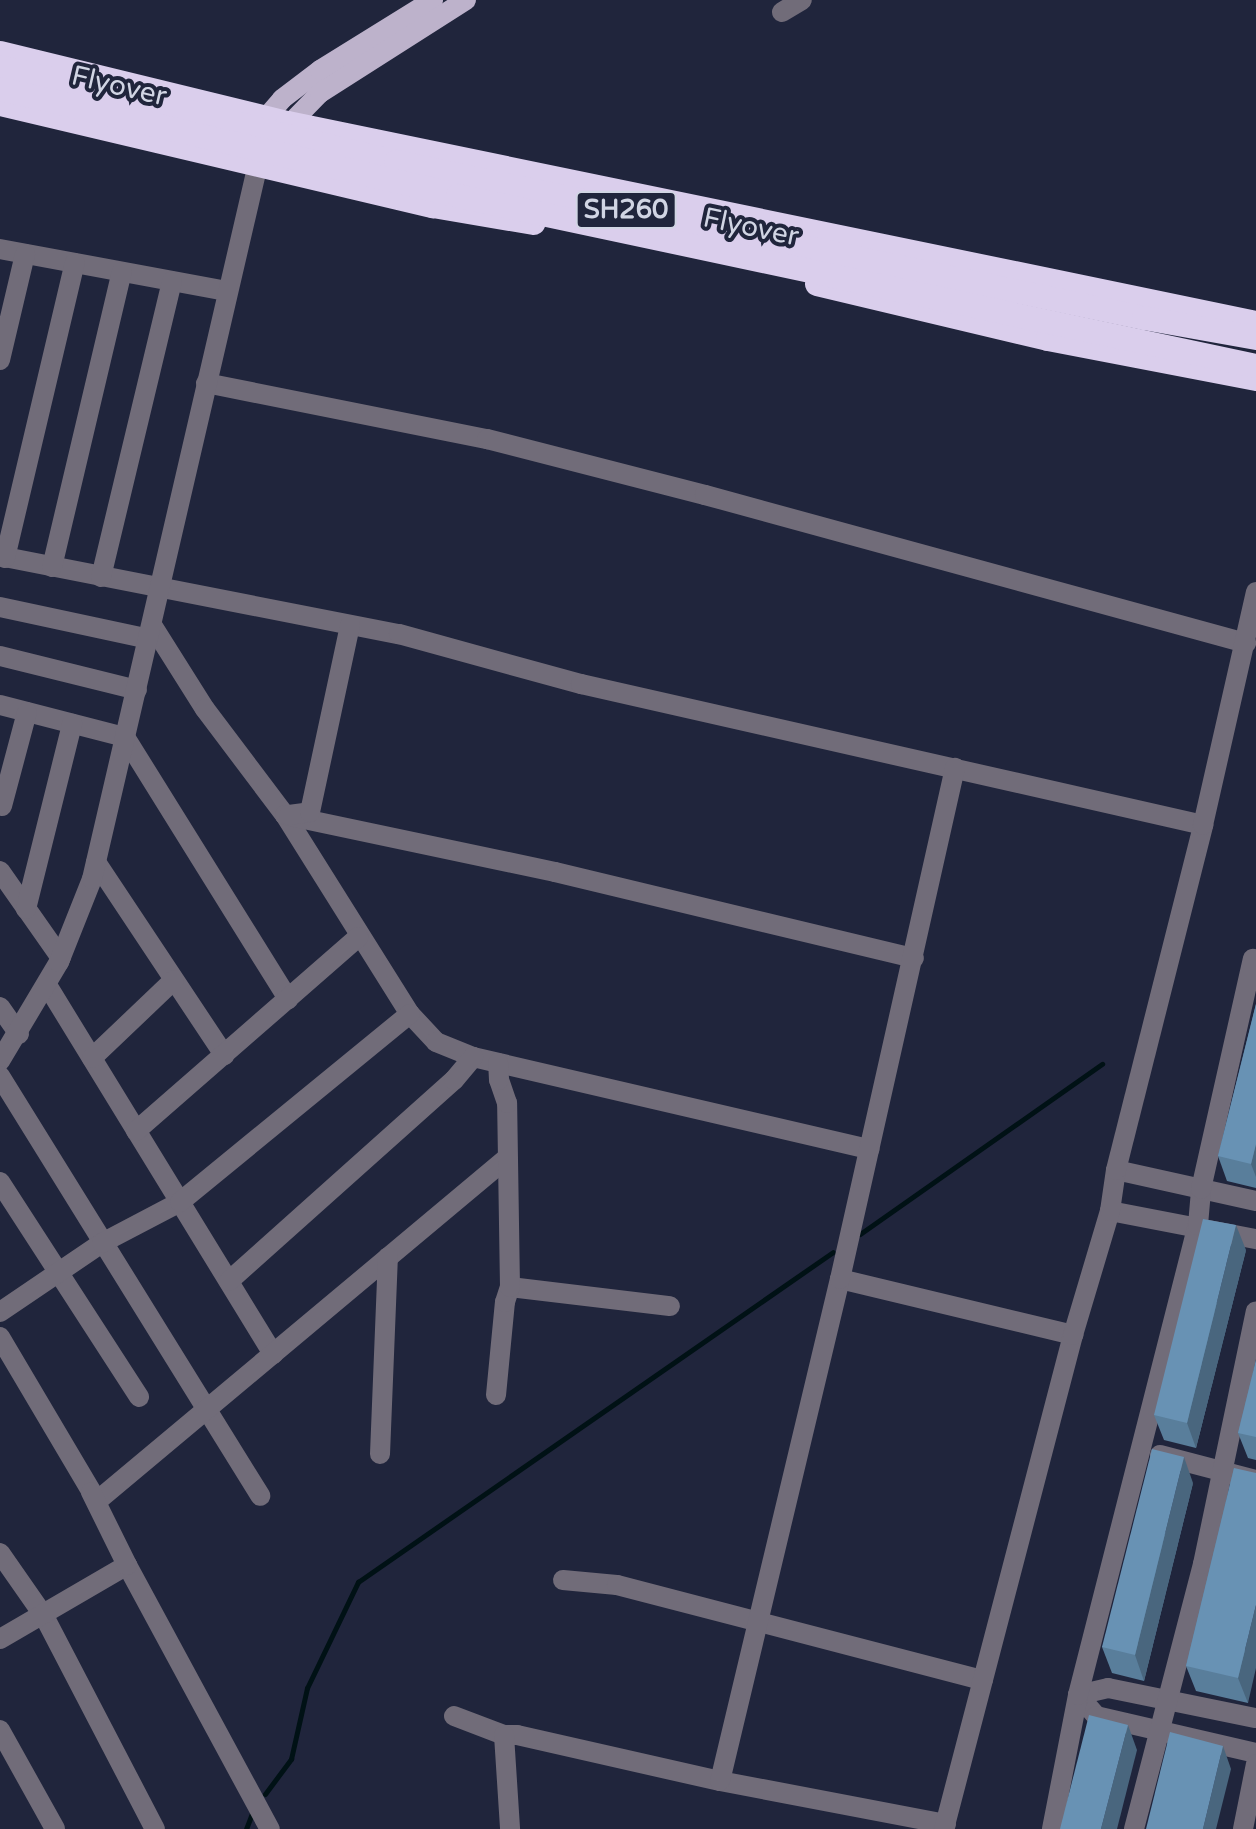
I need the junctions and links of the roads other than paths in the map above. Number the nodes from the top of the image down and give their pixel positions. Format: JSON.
{"nodes":[{"id":1,"x":433,"y":0,"type":"edge"},
{"id":2,"x":466,"y":0,"type":"edge"},
{"id":3,"x":802,"y":0,"type":"edge"},
{"id":4,"x":782,"y":12,"type":"dead end"},
{"id":5,"x":0,"y":53,"type":"edge"},
{"id":6,"x":0,"y":67,"type":"edge"},
{"id":7,"x":0,"y":89,"type":"edge"},
{"id":8,"x":0,"y":104,"type":"edge"},
{"id":9,"x":264,"y":118,"type":"junction"},
{"id":10,"x":288,"y":123,"type":"junction"},
{"id":11,"x":247,"y":160,"type":"junction"},
{"id":12,"x":0,"y":249,"type":"edge"},
{"id":13,"x":25,"y":254,"type":"junction"},
{"id":14,"x":75,"y":263,"type":"junction"},
{"id":15,"x":122,"y":272,"type":"junction"},
{"id":16,"x":172,"y":281,"type":"junction"},
{"id":17,"x":227,"y":291,"type":"junction"},
{"id":18,"x":1256,"y":323,"type":"edge"},
{"id":19,"x":1256,"y":338,"type":"edge"},
{"id":20,"x":0,"y":360,"type":"edge"},
{"id":21,"x":1256,"y":366,"type":"edge"},
{"id":22,"x":1256,"y":379,"type":"edge"},
{"id":23,"x":206,"y":383,"type":"junction"},
{"id":24,"x":3,"y":557,"type":"edge"},
{"id":25,"x":52,"y":567,"type":"junction"},
{"id":26,"x":101,"y":577,"type":"junction"},
{"id":27,"x":160,"y":589,"type":"junction"},
{"id":28,"x":1256,"y":592,"type":"edge"},
{"id":29,"x":0,"y":607,"type":"edge"},
{"id":30,"x":350,"y":625,"type":"junction"},
{"id":31,"x":150,"y":632,"type":"junction"},
{"id":32,"x":1246,"y":643,"type":"junction"},
{"id":33,"x":0,"y":656,"type":"edge"},
{"id":34,"x":137,"y":690,"type":"junction"},
{"id":35,"x":0,"y":705,"type":"edge"},
{"id":36,"x":27,"y":712,"type":"junction"},
{"id":37,"x":72,"y":724,"type":"junction"},
{"id":38,"x":125,"y":737,"type":"junction"},
{"id":39,"x":955,"y":768,"type":"junction"},
{"id":40,"x":1,"y":807,"type":"edge"},
{"id":41,"x":285,"y":815,"type":"junction"},
{"id":42,"x":1203,"y":825,"type":"junction"},
{"id":43,"x":96,"y":862,"type":"junction"},
{"id":44,"x":0,"y":871,"type":"edge"},
{"id":45,"x":26,"y":909,"type":"junction"},
{"id":46,"x":358,"y":937,"type":"junction"},
{"id":47,"x":1255,"y":955,"type":"edge"},
{"id":48,"x":61,"y":958,"type":"junction"},
{"id":49,"x":914,"y":958,"type":"junction"},
{"id":50,"x":174,"y":980,"type":"junction"},
{"id":51,"x":47,"y":985,"type":"junction"},
{"id":52,"x":288,"y":999,"type":"junction"},
{"id":53,"x":0,"y":1007,"type":"edge"},
{"id":54,"x":410,"y":1014,"type":"junction"},
{"id":55,"x":19,"y":1034,"type":"junction"},
{"id":56,"x":224,"y":1055,"type":"junction"},
{"id":57,"x":473,"y":1057,"type":"junction"},
{"id":58,"x":92,"y":1058,"type":"junction"},
{"id":59,"x":0,"y":1061,"type":"edge"},
{"id":60,"x":498,"y":1063,"type":"junction"},
{"id":61,"x":0,"y":1076,"type":"edge"},
{"id":62,"x":136,"y":1131,"type":"junction"},
{"id":63,"x":869,"y":1149,"type":"junction"},
{"id":64,"x":507,"y":1158,"type":"junction"},
{"id":65,"x":1116,"y":1170,"type":"junction"},
{"id":66,"x":0,"y":1182,"type":"edge"},
{"id":67,"x":1201,"y":1189,"type":"junction"},
{"id":68,"x":1256,"y":1201,"type":"edge"},
{"id":69,"x":180,"y":1202,"type":"junction"},
{"id":70,"x":1110,"y":1211,"type":"junction"},
{"id":71,"x":1198,"y":1225,"type":"junction"},
{"id":72,"x":1256,"y":1239,"type":"edge"},
{"id":73,"x":102,"y":1243,"type":"junction"},
{"id":74,"x":388,"y":1257,"type":"junction"},
{"id":75,"x":57,"y":1273,"type":"junction"},
{"id":76,"x":840,"y":1279,"type":"junction"},
{"id":77,"x":229,"y":1281,"type":"junction"},
{"id":78,"x":510,"y":1287,"type":"junction"},
{"id":79,"x":670,"y":1306,"type":"dead end"},
{"id":80,"x":1256,"y":1311,"type":"edge"},
{"id":81,"x":0,"y":1312,"type":"edge"},
{"id":82,"x":1073,"y":1335,"type":"junction"},
{"id":83,"x":0,"y":1337,"type":"edge"},
{"id":84,"x":273,"y":1354,"type":"junction"},
{"id":85,"x":496,"y":1395,"type":"dead end"},
{"id":86,"x":139,"y":1397,"type":"dead end"},
{"id":87,"x":206,"y":1410,"type":"junction"},
{"id":88,"x":1140,"y":1450,"type":"junction"},
{"id":89,"x":380,"y":1454,"type":"dead end"},
{"id":90,"x":1221,"y":1472,"type":"junction"},
{"id":91,"x":1256,"y":1480,"type":"edge"},
{"id":92,"x":91,"y":1492,"type":"junction"},
{"id":93,"x":260,"y":1496,"type":"dead end"},
{"id":94,"x":0,"y":1553,"type":"edge"},
{"id":95,"x":127,"y":1565,"type":"junction"},
{"id":96,"x":563,"y":1580,"type":"dead end"},
{"id":97,"x":44,"y":1616,"type":"junction"},
{"id":98,"x":759,"y":1621,"type":"junction"},
{"id":99,"x":0,"y":1639,"type":"edge"},
{"id":100,"x":983,"y":1680,"type":"junction"},
{"id":101,"x":1078,"y":1695,"type":"junction"},
{"id":102,"x":1170,"y":1698,"type":"junction"},
{"id":103,"x":454,"y":1716,"type":"dead end"},
{"id":104,"x":1256,"y":1718,"type":"edge"},
{"id":105,"x":0,"y":1730,"type":"edge"},
{"id":106,"x":1161,"y":1732,"type":"junction"},
{"id":107,"x":504,"y":1735,"type":"junction"},
{"id":108,"x":1256,"y":1753,"type":"edge"},
{"id":109,"x":1256,"y":1764,"type":"edge"},
{"id":110,"x":720,"y":1781,"type":"junction"},
{"id":111,"x":945,"y":1826,"type":"edge"},
{"id":112,"x":55,"y":1829,"type":"edge"},
{"id":113,"x":155,"y":1829,"type":"edge"},
{"id":114,"x":270,"y":1829,"type":"edge"},
{"id":115,"x":510,"y":1829,"type":"edge"},
{"id":116,"x":1052,"y":1829,"type":"edge"},
{"id":117,"x":1134,"y":1829,"type":"edge"},
{"id":118,"x":1243,"y":1829,"type":"edge"}],
"edges":[{"from":1,"to":9,"type":"main road"},
{"from":2,"to":10,"type":"main road"},
{"from":3,"to":4,"type":"street"},
{"from":5,"to":9,"type":"highway","number":"SH260"},
{"from":6,"to":19,"type":"highway","name":"Flyover","number":"SH260","bridge":true},
{"from":7,"to":21,"type":"highway","name":"Flyover","bridge":true},
{"from":8,"to":11,"type":"highway"},
{"from":9,"to":10,"type":"highway","number":"SH260"},
{"from":9,"to":11,"type":"main road"},
{"from":10,"to":11,"type":"main road"},
{"from":10,"to":18,"type":"highway","number":"SH260"},
{"from":11,"to":17,"type":"street"},
{"from":11,"to":22,"type":"highway"},
{"from":12,"to":13,"type":"street"},
{"from":13,"to":14,"type":"street"},
{"from":13,"to":20,"type":"street"},
{"from":14,"to":15,"type":"street"},
{"from":14,"to":24,"type":"street"},
{"from":15,"to":16,"type":"street"},
{"from":15,"to":25,"type":"street"},
{"from":16,"to":17,"type":"street"},
{"from":16,"to":26,"type":"street"},
{"from":17,"to":23,"type":"street"},
{"from":23,"to":27,"type":"street"},
{"from":23,"to":32,"type":"street"},
{"from":24,"to":25,"type":"street"},
{"from":25,"to":26,"type":"street"},
{"from":26,"to":27,"type":"street"},
{"from":27,"to":30,"type":"street"},
{"from":27,"to":31,"type":"street"},
{"from":28,"to":32,"type":"street"},
{"from":29,"to":31,"type":"street"},
{"from":30,"to":39,"type":"street"},
{"from":30,"to":41,"type":"street"},
{"from":31,"to":34,"type":"street"},
{"from":31,"to":41,"type":"street"},
{"from":32,"to":42,"type":"street"},
{"from":33,"to":34,"type":"street"},
{"from":34,"to":38,"type":"street"},
{"from":35,"to":36,"type":"street"},
{"from":36,"to":37,"type":"street"},
{"from":36,"to":40,"type":"street"},
{"from":37,"to":38,"type":"street"},
{"from":37,"to":45,"type":"street"},
{"from":38,"to":43,"type":"street"},
{"from":38,"to":52,"type":"street"},
{"from":39,"to":42,"type":"street"},
{"from":39,"to":49,"type":"street"},
{"from":41,"to":46,"type":"street"},
{"from":41,"to":49,"type":"street"},
{"from":42,"to":65,"type":"street"},
{"from":43,"to":48,"type":"street"},
{"from":43,"to":50,"type":"street"},
{"from":44,"to":45,"type":"street"},
{"from":45,"to":48,"type":"street"},
{"from":46,"to":52,"type":"street"},
{"from":46,"to":54,"type":"street"},
{"from":47,"to":67,"type":"street"},
{"from":48,"to":51,"type":"street"},
{"from":49,"to":63,"type":"street"},
{"from":50,"to":56,"type":"street"},
{"from":50,"to":58,"type":"street"},
{"from":51,"to":55,"type":"street"},
{"from":51,"to":58,"type":"street"},
{"from":52,"to":56,"type":"street"},
{"from":53,"to":55,"type":"street"},
{"from":54,"to":57,"type":"street"},
{"from":54,"to":69,"type":"street"},
{"from":55,"to":59,"type":"street"},
{"from":56,"to":62,"type":"street"},
{"from":57,"to":60,"type":"street"},
{"from":57,"to":77,"type":"street"},
{"from":58,"to":62,"type":"street"},
{"from":60,"to":63,"type":"street"},
{"from":60,"to":64,"type":"street"},
{"from":61,"to":73,"type":"street"},
{"from":62,"to":69,"type":"street"},
{"from":63,"to":76,"type":"street"},
{"from":64,"to":74,"type":"street"},
{"from":64,"to":78,"type":"street"},
{"from":65,"to":67,"type":"street"},
{"from":65,"to":70,"type":"street"},
{"from":66,"to":75,"type":"street"},
{"from":67,"to":68,"type":"street"},
{"from":67,"to":71,"type":"street"},
{"from":69,"to":73,"type":"street"},
{"from":69,"to":77,"type":"street"},
{"from":70,"to":71,"type":"street"},
{"from":70,"to":82,"type":"street"},
{"from":71,"to":72,"type":"street"},
{"from":71,"to":88,"type":"street"},
{"from":73,"to":75,"type":"street"},
{"from":73,"to":87,"type":"street"},
{"from":74,"to":84,"type":"street"},
{"from":74,"to":89,"type":"street"},
{"from":75,"to":81,"type":"street"},
{"from":75,"to":86,"type":"street"},
{"from":76,"to":82,"type":"street"},
{"from":76,"to":98,"type":"street"},
{"from":77,"to":84,"type":"street"},
{"from":78,"to":79,"type":"street"},
{"from":78,"to":85,"type":"street"},
{"from":80,"to":90,"type":"street"},
{"from":82,"to":100,"type":"street"},
{"from":83,"to":92,"type":"street"},
{"from":84,"to":87,"type":"street"},
{"from":87,"to":92,"type":"street"},
{"from":87,"to":93,"type":"street"},
{"from":88,"to":90,"type":"street"},
{"from":88,"to":101,"type":"street"},
{"from":90,"to":91,"type":"street"},
{"from":90,"to":102,"type":"street"},
{"from":92,"to":95,"type":"street"},
{"from":94,"to":97,"type":"street"},
{"from":95,"to":97,"type":"street"},
{"from":95,"to":114,"type":"street"},
{"from":96,"to":98,"type":"street"},
{"from":97,"to":99,"type":"street"},
{"from":97,"to":113,"type":"street"},
{"from":98,"to":100,"type":"street"},
{"from":98,"to":110,"type":"street"},
{"from":100,"to":111,"type":"street"},
{"from":101,"to":102,"type":"street"},
{"from":101,"to":106,"type":"street"},
{"from":101,"to":116,"type":"street"},
{"from":102,"to":104,"type":"street"},
{"from":102,"to":106,"type":"street"},
{"from":103,"to":107,"type":"street"},
{"from":105,"to":112,"type":"street"},
{"from":106,"to":108,"type":"street"},
{"from":106,"to":117,"type":"street"},
{"from":107,"to":110,"type":"street"},
{"from":107,"to":115,"type":"street"},
{"from":109,"to":118,"type":"street"},
{"from":110,"to":111,"type":"street"}]}
